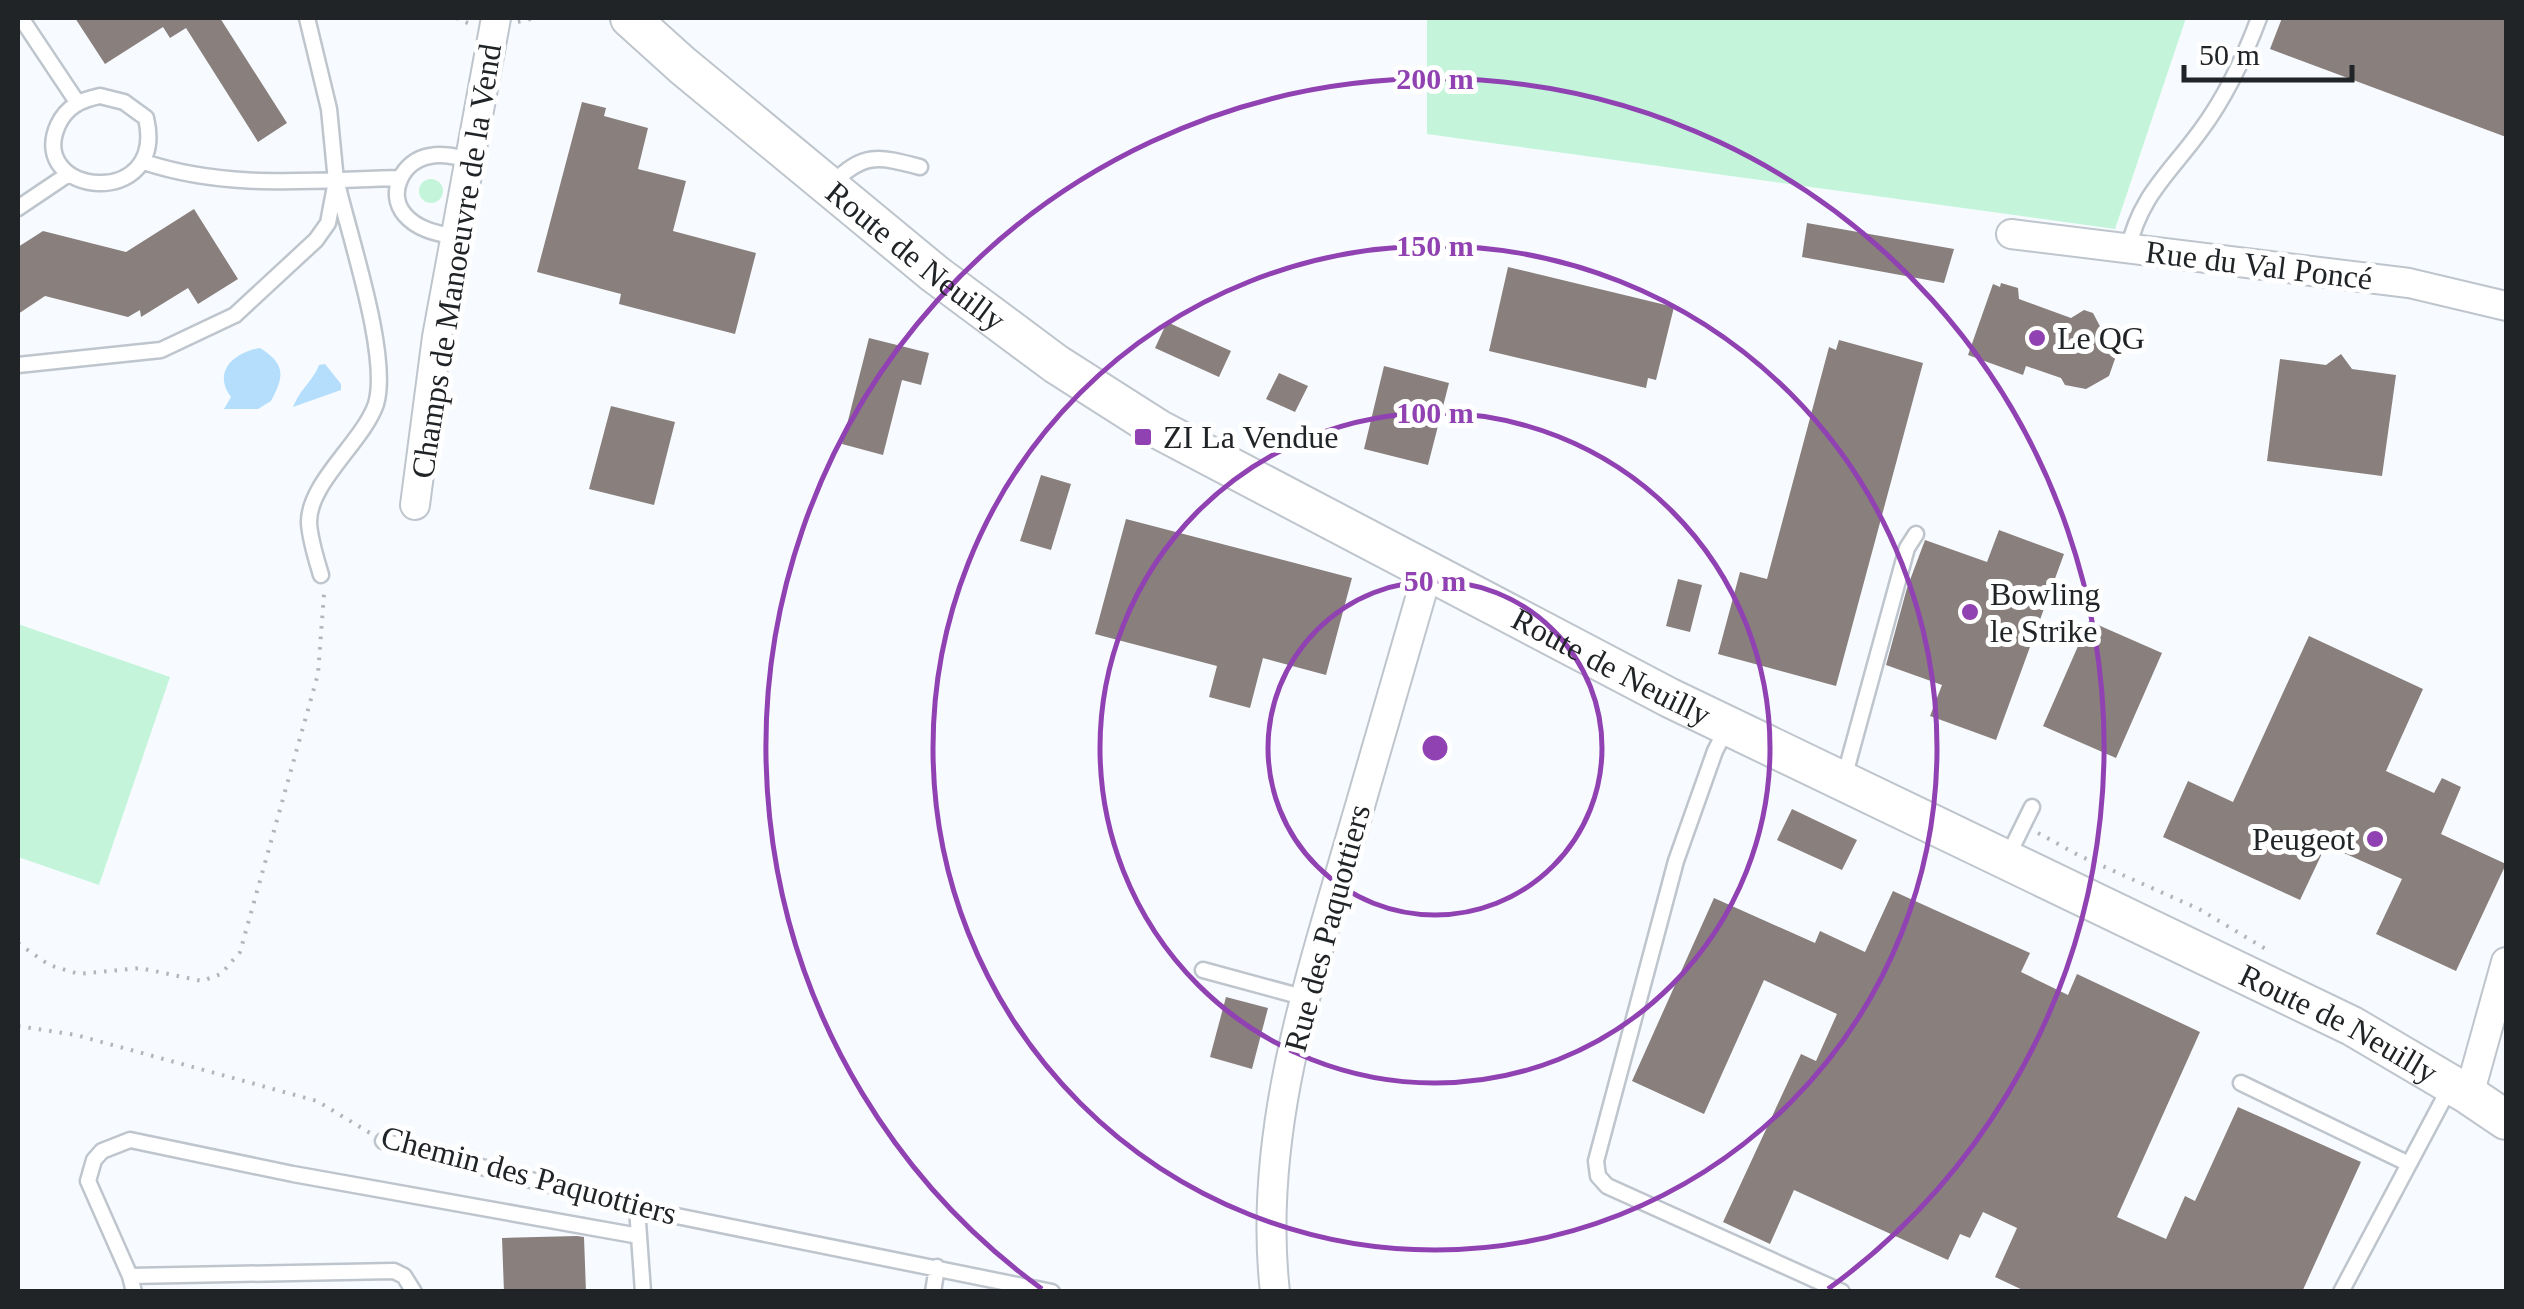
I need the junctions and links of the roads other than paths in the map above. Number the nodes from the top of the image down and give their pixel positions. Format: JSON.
{"nodes":[{"id":1,"x":21,"y":18,"type":"edge"},
{"id":2,"x":307,"y":18,"type":"edge"},
{"id":3,"x":496,"y":18,"type":"edge"},
{"id":4,"x":604,"y":18,"type":"edge"},
{"id":5,"x":630,"y":18,"type":"edge"},
{"id":6,"x":2259,"y":18,"type":"edge"},
{"id":7,"x":682,"y":65,"type":"junction"},
{"id":8,"x":77,"y":102,"type":"junction"},
{"id":9,"x":470,"y":160,"type":"junction"},
{"id":10,"x":144,"y":162,"type":"junction"},
{"id":11,"x":920,"y":167,"type":"dead end"},
{"id":12,"x":67,"y":175,"type":"junction"},
{"id":13,"x":400,"y":178,"type":"junction"},
{"id":14,"x":336,"y":181,"type":"junction"},
{"id":15,"x":830,"y":186,"type":"junction"},
{"id":16,"x":18,"y":208,"type":"edge"},
{"id":17,"x":2010,"y":234,"type":"dead end"},
{"id":18,"x":455,"y":237,"type":"junction"},
{"id":19,"x":2128,"y":250,"type":"junction"},
{"id":20,"x":2506,"y":306,"type":"edge"},
{"id":21,"x":18,"y":365,"type":"edge"},
{"id":22,"x":416,"y":505,"type":"dead end"},
{"id":23,"x":1916,"y":534,"type":"dead end"},
{"id":24,"x":1428,"y":571,"type":"junction"},
{"id":25,"x":321,"y":575,"type":"road end"},
{"id":26,"x":1728,"y":726,"type":"junction"},
{"id":27,"x":1843,"y":781,"type":"junction"},
{"id":28,"x":2032,"y":807,"type":"dead end"},
{"id":29,"x":2007,"y":859,"type":"junction"},
{"id":30,"x":2506,"y":962,"type":"edge"},
{"id":31,"x":1202,"y":970,"type":"dead end"},
{"id":32,"x":1306,"y":998,"type":"junction"},
{"id":33,"x":2241,"y":1083,"type":"dead end"},
{"id":34,"x":2460,"y":1090,"type":"junction"},
{"id":35,"x":2506,"y":1120,"type":"edge"},
{"id":36,"x":383,"y":1141,"type":"road end"},
{"id":37,"x":2409,"y":1164,"type":"junction"},
{"id":38,"x":637,"y":1208,"type":"junction"},
{"id":39,"x":639,"y":1236,"type":"junction"},
{"id":40,"x":937,"y":1267,"type":"junction"},
{"id":41,"x":132,"y":1284,"type":"edge"},
{"id":42,"x":414,"y":1292,"type":"edge"},
{"id":43,"x":643,"y":1292,"type":"edge"},
{"id":44,"x":932,"y":1292,"type":"edge"},
{"id":45,"x":1052,"y":1292,"type":"edge"},
{"id":46,"x":1275,"y":1292,"type":"edge"},
{"id":47,"x":1842,"y":1292,"type":"edge"},
{"id":48,"x":2341,"y":1292,"type":"edge"}],
"edges":[{"from":1,"to":8,"type":"lane"},
{"from":2,"to":14,"type":"lane"},
{"from":3,"to":9,"type":"street","name":"Champs de Manoeuvre de la Vend"},
{"from":4,"to":7,"type":"main road"},
{"from":5,"to":7,"type":"main road","name":"Route de Neuilly"},
{"from":6,"to":19,"type":"lane"},
{"from":7,"to":15,"type":"main road","name":"Route de Neuilly"},
{"from":8,"to":10,"type":"lane"},
{"from":8,"to":12,"type":"lane"},
{"from":9,"to":13,"type":"lane"},
{"from":9,"to":18,"type":"street","name":"Champs de Manoeuvre de la Vend"},
{"from":10,"to":12,"type":"lane"},
{"from":10,"to":14,"type":"lane"},
{"from":11,"to":15,"type":"lane"},
{"from":12,"to":16,"type":"lane"},
{"from":13,"to":14,"type":"lane"},
{"from":13,"to":18,"type":"lane"},
{"from":14,"to":21,"type":"lane"},
{"from":14,"to":25,"type":"lane"},
{"from":15,"to":24,"type":"main road","name":"Route de Neuilly"},
{"from":17,"to":19,"type":"street","name":"Rue du Val Poncé"},
{"from":18,"to":22,"type":"street","name":"Champs de Manoeuvre de la Vend"},
{"from":19,"to":20,"type":"street","name":"Rue du Val Poncé"},
{"from":23,"to":27,"type":"lane"},
{"from":24,"to":26,"type":"main road","name":"Route de Neuilly"},
{"from":24,"to":32,"type":"street","name":"Rue des Paquottiers"},
{"from":26,"to":27,"type":"main road","name":"Route de Neuilly"},
{"from":26,"to":47,"type":"lane"},
{"from":27,"to":29,"type":"main road","name":"Route de Neuilly"},
{"from":28,"to":29,"type":"lane"},
{"from":29,"to":34,"type":"main road","name":"Route de Neuilly"},
{"from":30,"to":34,"type":"street"},
{"from":31,"to":32,"type":"lane"},
{"from":32,"to":46,"type":"street","name":"Rue des Paquottiers"},
{"from":33,"to":37,"type":"lane"},
{"from":34,"to":35,"type":"main road","name":"Route de Neuilly"},
{"from":34,"to":37,"type":"lane"},
{"from":36,"to":38,"type":"lane","name":"Chemin des Paquottiers"},
{"from":37,"to":48,"type":"lane"},
{"from":38,"to":39,"type":"lane"},
{"from":38,"to":40,"type":"lane","name":"Chemin des Paquottiers"},
{"from":39,"to":41,"type":"lane"},
{"from":39,"to":43,"type":"lane"},
{"from":40,"to":44,"type":"lane"},
{"from":40,"to":45,"type":"lane","name":"Chemin des Paquottiers"},
{"from":41,"to":42,"type":"lane"}]}
